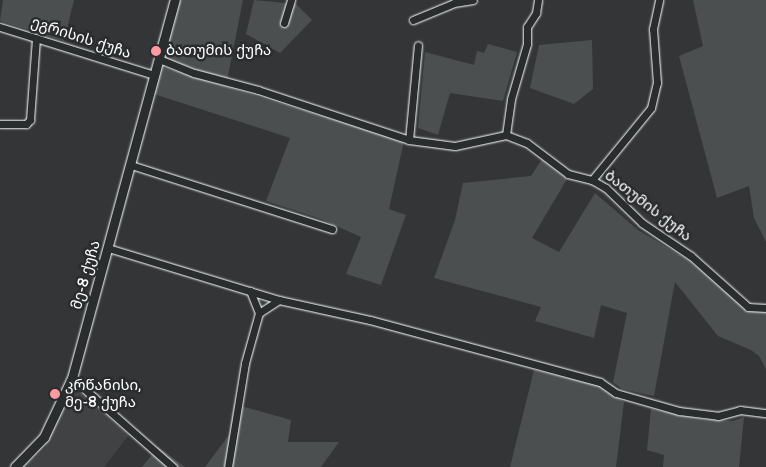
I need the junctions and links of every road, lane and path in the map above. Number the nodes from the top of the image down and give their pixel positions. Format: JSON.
{"nodes":[{"id":1,"x":175,"y":0,"type":"edge"},
{"id":2,"x":291,"y":0,"type":"edge"},
{"id":3,"x":473,"y":0,"type":"edge"},
{"id":4,"x":538,"y":0,"type":"edge"},
{"id":5,"x":659,"y":0,"type":"edge"},
{"id":6,"x":413,"y":20,"type":"dead end"},
{"id":7,"x":284,"y":23,"type":"dead end"},
{"id":8,"x":0,"y":27,"type":"edge"},
{"id":9,"x":36,"y":38,"type":"junction"},
{"id":10,"x":418,"y":45,"type":"dead end"},
{"id":11,"x":159,"y":59,"type":"junction"},
{"id":12,"x":154,"y":75,"type":"junction"},
{"id":13,"x":0,"y":124,"type":"edge"},
{"id":14,"x":506,"y":135,"type":"junction"},
{"id":15,"x":409,"y":140,"type":"junction"},
{"id":16,"x":131,"y":165,"type":"junction"},
{"id":17,"x":592,"y":180,"type":"junction"},
{"id":18,"x":332,"y":228,"type":"dead end"},
{"id":19,"x":108,"y":248,"type":"junction"},
{"id":20,"x":250,"y":291,"type":"junction"},
{"id":21,"x":279,"y":300,"type":"junction"},
{"id":22,"x":766,"y":308,"type":"edge"},
{"id":23,"x":258,"y":313,"type":"junction"},
{"id":24,"x":72,"y":378,"type":"junction"},
{"id":25,"x":766,"y":413,"type":"edge"},
{"id":26,"x":15,"y":467,"type":"edge"},
{"id":27,"x":173,"y":467,"type":"edge"},
{"id":28,"x":228,"y":467,"type":"edge"}],
"edges":[{"from":1,"to":11,"type":"street","name":"მე-8 ქუჩა"},
{"from":2,"to":7,"type":"street"},
{"from":3,"to":6,"type":"street"},
{"from":4,"to":14,"type":"street"},
{"from":5,"to":17,"type":"street"},
{"from":8,"to":9,"type":"street","name":"ეგრისის ქუჩა"},
{"from":9,"to":12,"type":"street","name":"ეგრისის ქუჩა"},
{"from":9,"to":13,"type":"street"},
{"from":10,"to":15,"type":"street"},
{"from":11,"to":12,"type":"street","name":"მე-8 ქუჩა"},
{"from":11,"to":15,"type":"street"},
{"from":12,"to":16,"type":"street","name":"მე-8 ქუჩა"},
{"from":14,"to":15,"type":"street"},
{"from":14,"to":17,"type":"street","name":"ბათუმის ქუჩა"},
{"from":16,"to":18,"type":"street"},
{"from":16,"to":19,"type":"street","name":"მე-8 ქუჩა"},
{"from":17,"to":22,"type":"street","name":"ბათუმის ქუჩა"},
{"from":19,"to":20,"type":"street"},
{"from":19,"to":24,"type":"street","name":"მე-8 ქუჩა"},
{"from":20,"to":21,"type":"street"},
{"from":20,"to":23,"type":"street"},
{"from":21,"to":23,"type":"street"},
{"from":21,"to":25,"type":"street"},
{"from":23,"to":28,"type":"street"},
{"from":24,"to":26,"type":"street","name":"მე-8 ქუჩა"},
{"from":24,"to":27,"type":"street"}]}
